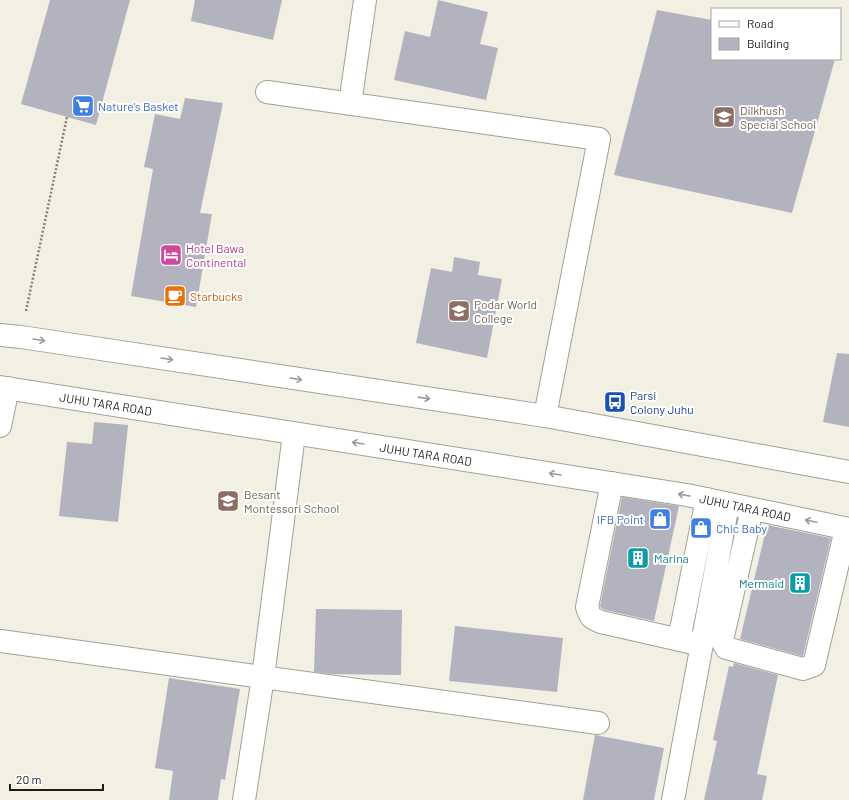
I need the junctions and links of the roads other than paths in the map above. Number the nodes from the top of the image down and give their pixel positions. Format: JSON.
{"nodes":[{"id":1,"x":364,"y":0,"type":"edge"},
{"id":2,"x":267,"y":92,"type":"dead end"},
{"id":3,"x":350,"y":104,"type":"junction"},
{"id":4,"x":11,"y":336,"type":"edge"},
{"id":5,"x":4,"y":388,"type":"edge"},
{"id":6,"x":544,"y":416,"type":"junction"},
{"id":7,"x":0,"y":426,"type":"edge"},
{"id":8,"x":294,"y":434,"type":"junction"},
{"id":9,"x":849,"y":472,"type":"edge"},
{"id":10,"x":612,"y":484,"type":"junction"},
{"id":11,"x":707,"y":499,"type":"junction"},
{"id":12,"x":728,"y":504,"type":"junction"},
{"id":13,"x":752,"y":509,"type":"junction"},
{"id":14,"x":848,"y":529,"type":"edge"},
{"id":15,"x":690,"y":582,"type":"junction"},
{"id":16,"x":713,"y":586,"type":"junction"},
{"id":17,"x":678,"y":640,"type":"junction"},
{"id":18,"x":0,"y":641,"type":"edge"},
{"id":19,"x":702,"y":645,"type":"junction"},
{"id":20,"x":263,"y":677,"type":"junction"},
{"id":21,"x":598,"y":723,"type":"dead end"},
{"id":22,"x":244,"y":800,"type":"edge"},
{"id":23,"x":673,"y":800,"type":"edge"}],
"edges":[{"from":1,"to":3,"type":"street"},
{"from":2,"to":3,"type":"street"},
{"from":3,"to":6,"type":"street"},
{"from":4,"to":6,"type":"street","one_way":true},
{"from":5,"to":7,"type":"street"},
{"from":5,"to":8,"type":"street","name":"JUHU TARA ROAD"},
{"from":6,"to":9,"type":"street"},
{"from":10,"to":8,"type":"street","name":"JUHU TARA ROAD","one_way":true},
{"from":8,"to":20,"type":"street"},
{"from":11,"to":10,"type":"street","name":"JUHU TARA ROAD","one_way":true},
{"from":10,"to":17,"type":"street"},
{"from":11,"to":12,"type":"street","name":"JUHU TARA ROAD"},
{"from":11,"to":15,"type":"street"},
{"from":12,"to":13,"type":"street","name":"JUHU TARA ROAD"},
{"from":12,"to":16,"type":"street"},
{"from":14,"to":13,"type":"street","name":"JUHU TARA ROAD","one_way":true},
{"from":13,"to":14,"type":"street"},
{"from":15,"to":16,"type":"street"},
{"from":15,"to":17,"type":"street"},
{"from":16,"to":19,"type":"street"},
{"from":17,"to":19,"type":"street"},
{"from":18,"to":20,"type":"street"},
{"from":19,"to":23,"type":"street"},
{"from":20,"to":21,"type":"street"},
{"from":20,"to":22,"type":"street"}]}
